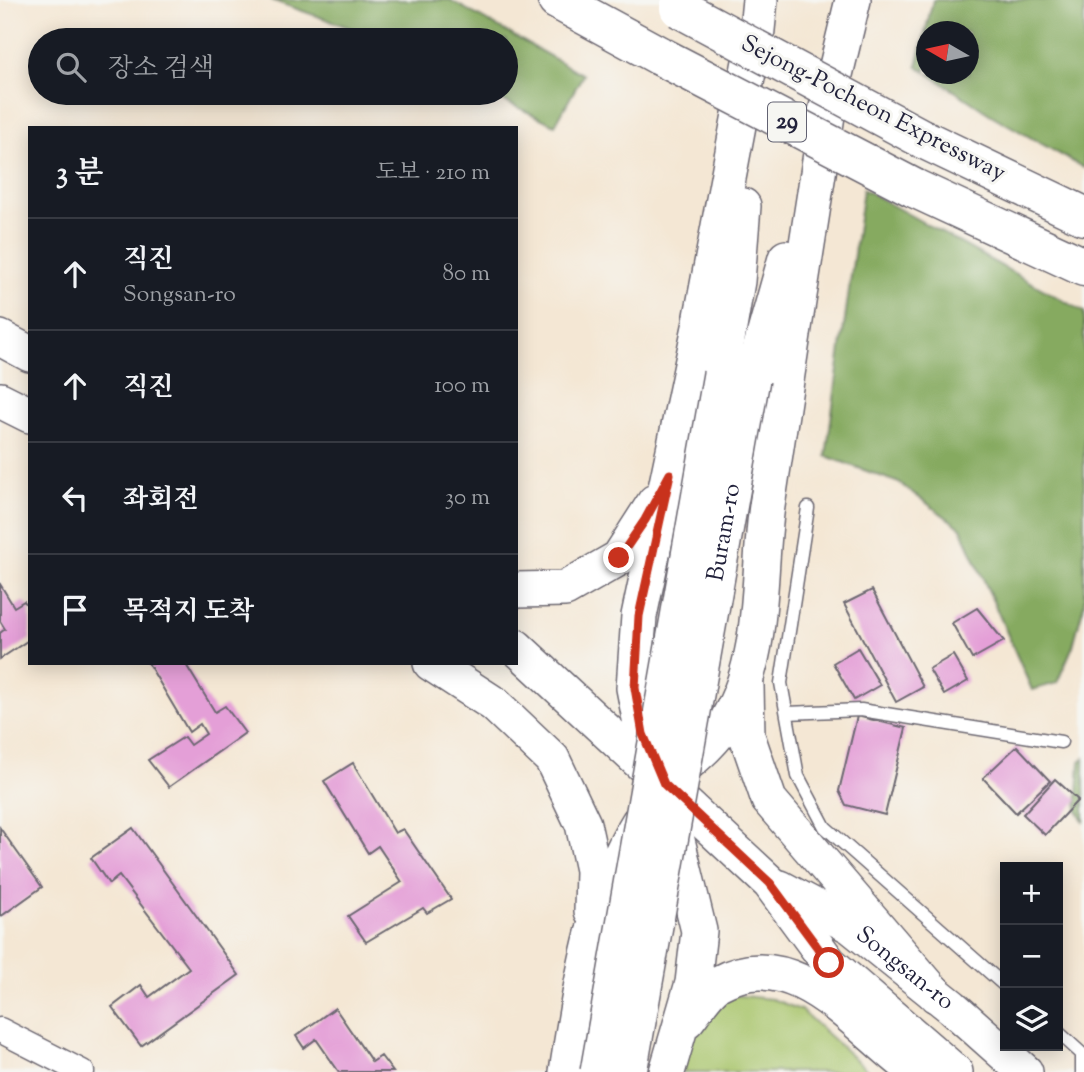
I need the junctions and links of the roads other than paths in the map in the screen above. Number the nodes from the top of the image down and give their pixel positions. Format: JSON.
{"nodes":[{"id":1,"x":556,"y":0,"type":"edge"},
{"id":2,"x":760,"y":0,"type":"edge"},
{"id":3,"x":853,"y":0,"type":"edge"},
{"id":4,"x":671,"y":4,"type":"edge"},
{"id":5,"x":755,"y":35,"type":"junction"},
{"id":6,"x":830,"y":96,"type":"junction"},
{"id":7,"x":1084,"y":216,"type":"edge"},
{"id":8,"x":1084,"y":267,"type":"edge"},
{"id":9,"x":0,"y":338,"type":"edge"},
{"id":10,"x":28,"y":353,"type":"edge"},
{"id":11,"x":737,"y":377,"type":"junction"},
{"id":12,"x":0,"y":400,"type":"edge"},
{"id":13,"x":28,"y":414,"type":"edge"},
{"id":14,"x":670,"y":474,"type":"junction"},
{"id":15,"x":808,"y":508,"type":"dead end"},
{"id":16,"x":518,"y":590,"type":"edge"},
{"id":17,"x":518,"y":649,"type":"edge"},
{"id":18,"x":434,"y":665,"type":"edge"},
{"id":19,"x":516,"y":665,"type":"edge"},
{"id":20,"x":746,"y":675,"type":"junction"},
{"id":21,"x":554,"y":682,"type":"junction"},
{"id":22,"x":787,"y":713,"type":"junction"},
{"id":23,"x":1061,"y":741,"type":"dead end"},
{"id":24,"x":664,"y":784,"type":"junction"},
{"id":25,"x":770,"y":883,"type":"junction"},
{"id":26,"x":592,"y":930,"type":"junction"},
{"id":27,"x":1000,"y":982,"type":"edge"},
{"id":28,"x":936,"y":995,"type":"junction"},
{"id":29,"x":682,"y":1025,"type":"junction"},
{"id":30,"x":0,"y":1030,"type":"edge"},
{"id":31,"x":1063,"y":1036,"type":"edge"},
{"id":32,"x":1083,"y":1053,"type":"edge"},
{"id":33,"x":82,"y":1072,"type":"edge"},
{"id":34,"x":567,"y":1072,"type":"edge"},
{"id":35,"x":598,"y":1072,"type":"edge"},
{"id":36,"x":629,"y":1072,"type":"edge"},
{"id":37,"x":667,"y":1072,"type":"edge"},
{"id":38,"x":917,"y":1072,"type":"edge"},
{"id":39,"x":955,"y":1072,"type":"edge"},
{"id":40,"x":1025,"y":1072,"type":"edge"},
{"id":41,"x":1082,"y":1072,"type":"edge"}],
"edges":[{"from":1,"to":8,"type":"highway","name":"Sejong-Pocheon Expressway","number":"29","bridge":true},
{"from":2,"to":5,"type":"street","name":"Buram-ro"},
{"from":3,"to":6,"type":"street","name":"Buram-ro"},
{"from":4,"to":7,"type":"highway","name":"Sejong-Pocheon Expressway","number":"29","bridge":true},
{"from":5,"to":11,"type":"street","name":"Buram-ro"},
{"from":5,"to":14,"type":"street"},
{"from":6,"to":11,"type":"street","name":"Buram-ro"},
{"from":6,"to":20,"type":"street"},
{"from":9,"to":10,"type":"street"},
{"from":11,"to":35,"type":"street","name":"Buram-ro","bridge":true},
{"from":11,"to":36,"type":"street","name":"Buram-ro","bridge":true},
{"from":12,"to":13,"type":"street"},
{"from":14,"to":16,"type":"street"},
{"from":14,"to":24,"type":"street"},
{"from":15,"to":22,"type":"lane"},
{"from":17,"to":21,"type":"street","name":"Songsan-ro"},
{"from":18,"to":26,"type":"street"},
{"from":19,"to":21,"type":"street","name":"Songsan-ro"},
{"from":20,"to":24,"type":"street"},
{"from":20,"to":28,"type":"street"},
{"from":21,"to":24,"type":"street","name":"Songsan-ro"},
{"from":22,"to":23,"type":"lane"},
{"from":22,"to":27,"type":"lane"},
{"from":24,"to":25,"type":"street","name":"Songsan-ro"},
{"from":24,"to":26,"type":"street"},
{"from":24,"to":29,"type":"street"},
{"from":25,"to":28,"type":"street","name":"Songsan-ro"},
{"from":25,"to":39,"type":"street","name":"Songsan-ro"},
{"from":26,"to":34,"type":"street"},
{"from":28,"to":40,"type":"street","name":"Songsan-ro"},
{"from":29,"to":37,"type":"street"},
{"from":29,"to":38,"type":"street"},
{"from":30,"to":33,"type":"street"},
{"from":31,"to":32,"type":"lane"},
{"from":32,"to":41,"type":"lane"}]}
